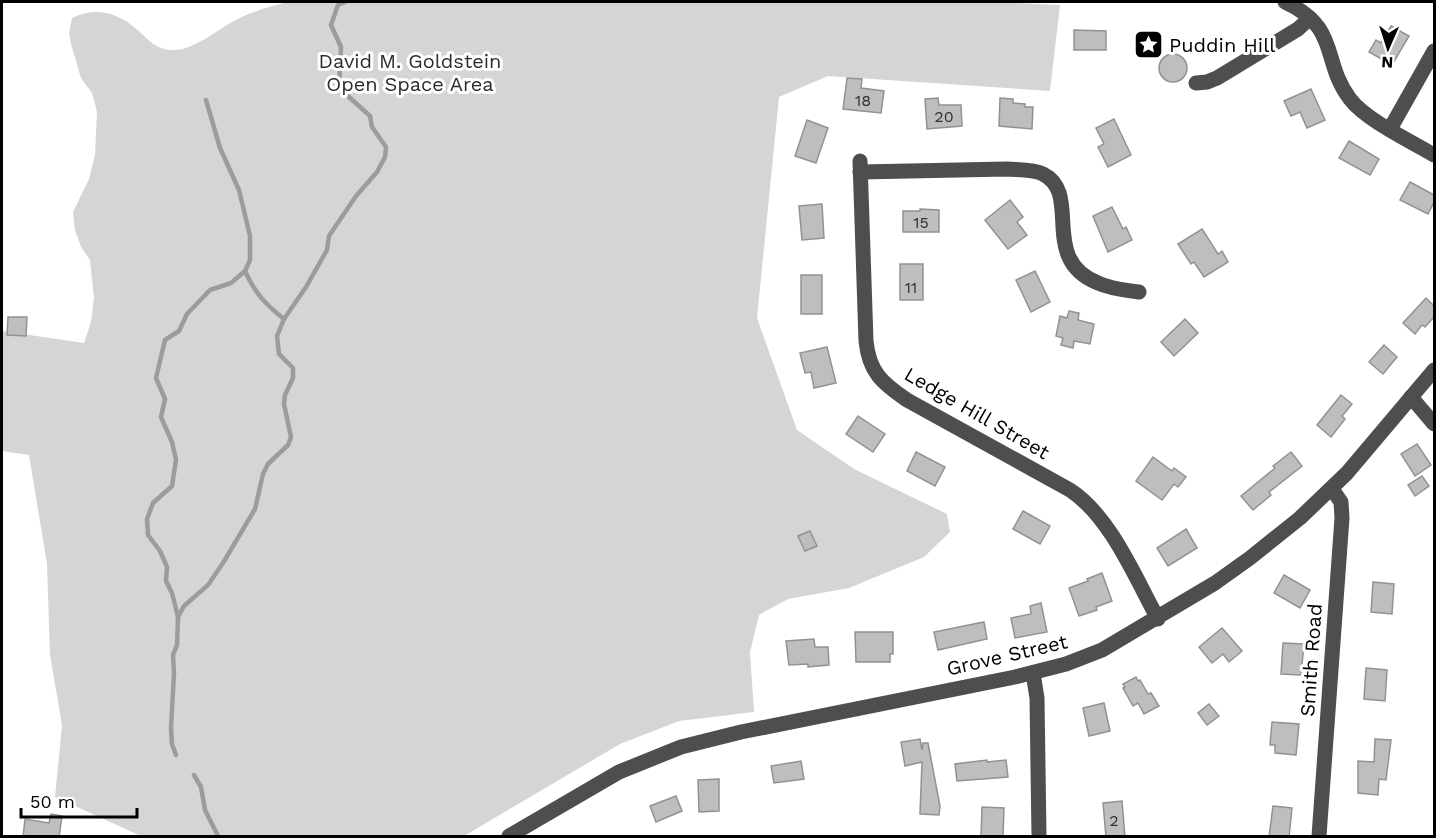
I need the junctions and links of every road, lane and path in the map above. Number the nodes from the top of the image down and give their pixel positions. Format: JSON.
{"nodes":[{"id":1,"x":1286,"y":2,"type":"edge"},
{"id":2,"x":1310,"y":18,"type":"junction"},
{"id":3,"x":1434,"y":51,"type":"edge"},
{"id":4,"x":1196,"y":83,"type":"dead end"},
{"id":5,"x":1390,"y":129,"type":"junction"},
{"id":6,"x":1434,"y":155,"type":"edge"},
{"id":7,"x":1139,"y":292,"type":"dead end"},
{"id":8,"x":1434,"y":370,"type":"edge"},
{"id":9,"x":1411,"y":397,"type":"junction"},
{"id":10,"x":1434,"y":424,"type":"edge"},
{"id":11,"x":1332,"y":489,"type":"junction"},
{"id":12,"x":1158,"y":619,"type":"junction"},
{"id":13,"x":1033,"y":673,"type":"junction"},
{"id":14,"x":509,"y":837,"type":"edge"},
{"id":15,"x":1039,"y":837,"type":"edge"},
{"id":16,"x":1319,"y":837,"type":"edge"}],
"edges":[{"from":1,"to":2,"type":"street"},
{"from":2,"to":4,"type":"street"},
{"from":2,"to":5,"type":"street"},
{"from":3,"to":5,"type":"street"},
{"from":5,"to":6,"type":"street"},
{"from":7,"to":12,"type":"street","name":"Ledge Hill Street"},
{"from":8,"to":9,"type":"street","name":"Grove Street"},
{"from":9,"to":10,"type":"street"},
{"from":9,"to":11,"type":"street","name":"Grove Street"},
{"from":11,"to":12,"type":"street","name":"Grove Street"},
{"from":11,"to":16,"type":"street","name":"Smith Road"},
{"from":12,"to":13,"type":"street","name":"Grove Street"},
{"from":13,"to":14,"type":"street","name":"Grove Street"},
{"from":13,"to":15,"type":"street"}]}
